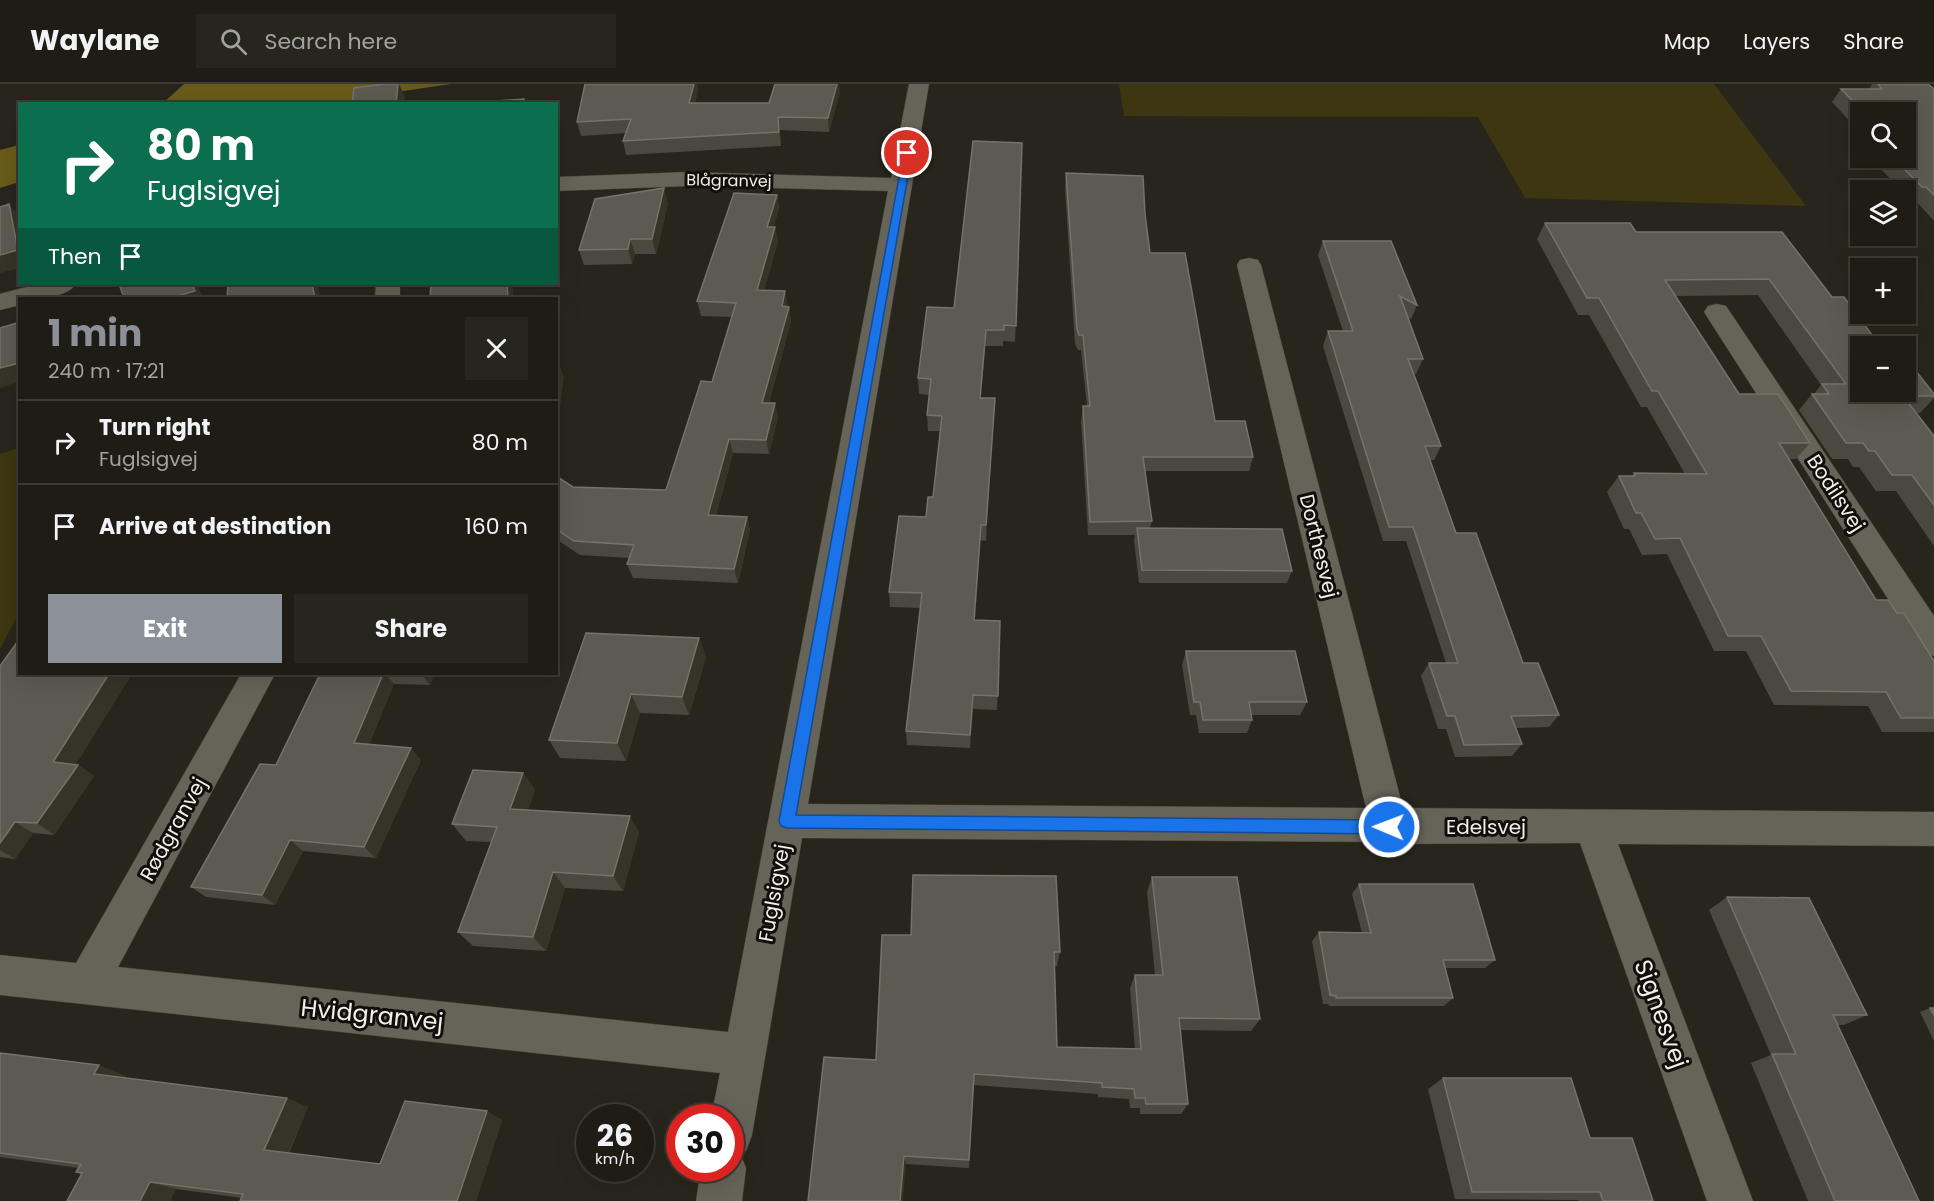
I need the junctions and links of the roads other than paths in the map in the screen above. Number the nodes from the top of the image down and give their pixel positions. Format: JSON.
{"nodes":[{"id":1,"x":920,"y":84,"type":"edge"},
{"id":2,"x":558,"y":184,"type":"edge"},
{"id":3,"x":901,"y":185,"type":"junction"},
{"id":4,"x":1249,"y":265,"type":"dead end"},
{"id":5,"x":60,"y":285,"type":"edge"},
{"id":6,"x":0,"y":302,"type":"edge"},
{"id":7,"x":1717,"y":312,"type":"dead end"},
{"id":8,"x":1934,"y":643,"type":"edge"},
{"id":9,"x":257,"y":675,"type":"edge"},
{"id":10,"x":787,"y":821,"type":"junction"},
{"id":11,"x":1389,"y":827,"type":"junction"},
{"id":12,"x":1593,"y":828,"type":"junction"},
{"id":13,"x":1934,"y":829,"type":"edge"},
{"id":14,"x":0,"y":975,"type":"edge"},
{"id":15,"x":87,"y":984,"type":"junction"},
{"id":16,"x":745,"y":1055,"type":"junction"},
{"id":17,"x":736,"y":1104,"type":"edge"},
{"id":18,"x":722,"y":1182,"type":"edge"},
{"id":19,"x":719,"y":1201,"type":"edge"},
{"id":20,"x":1730,"y":1201,"type":"edge"}],
"edges":[{"from":1,"to":3,"type":"street","name":"Fuglsigvej"},
{"from":2,"to":3,"type":"street","name":"Blågranvej"},
{"from":3,"to":10,"type":"street","name":"Fuglsigvej"},
{"from":4,"to":11,"type":"street","name":"Dorthesvej"},
{"from":5,"to":6,"type":"street"},
{"from":7,"to":8,"type":"street","name":"Bodilsvej"},
{"from":9,"to":15,"type":"street","name":"Rødgranvej"},
{"from":10,"to":11,"type":"street","name":"Edelsvej"},
{"from":10,"to":16,"type":"street","name":"Fuglsigvej"},
{"from":11,"to":12,"type":"street","name":"Edelsvej"},
{"from":12,"to":13,"type":"street","name":"Edelsvej"},
{"from":12,"to":20,"type":"street","name":"Signesvej"},
{"from":14,"to":15,"type":"street","name":"Hvidgranvej"},
{"from":15,"to":16,"type":"street","name":"Hvidgranvej"},
{"from":16,"to":17,"type":"street","name":"Fuglsigvej"},
{"from":18,"to":19,"type":"street"}]}
